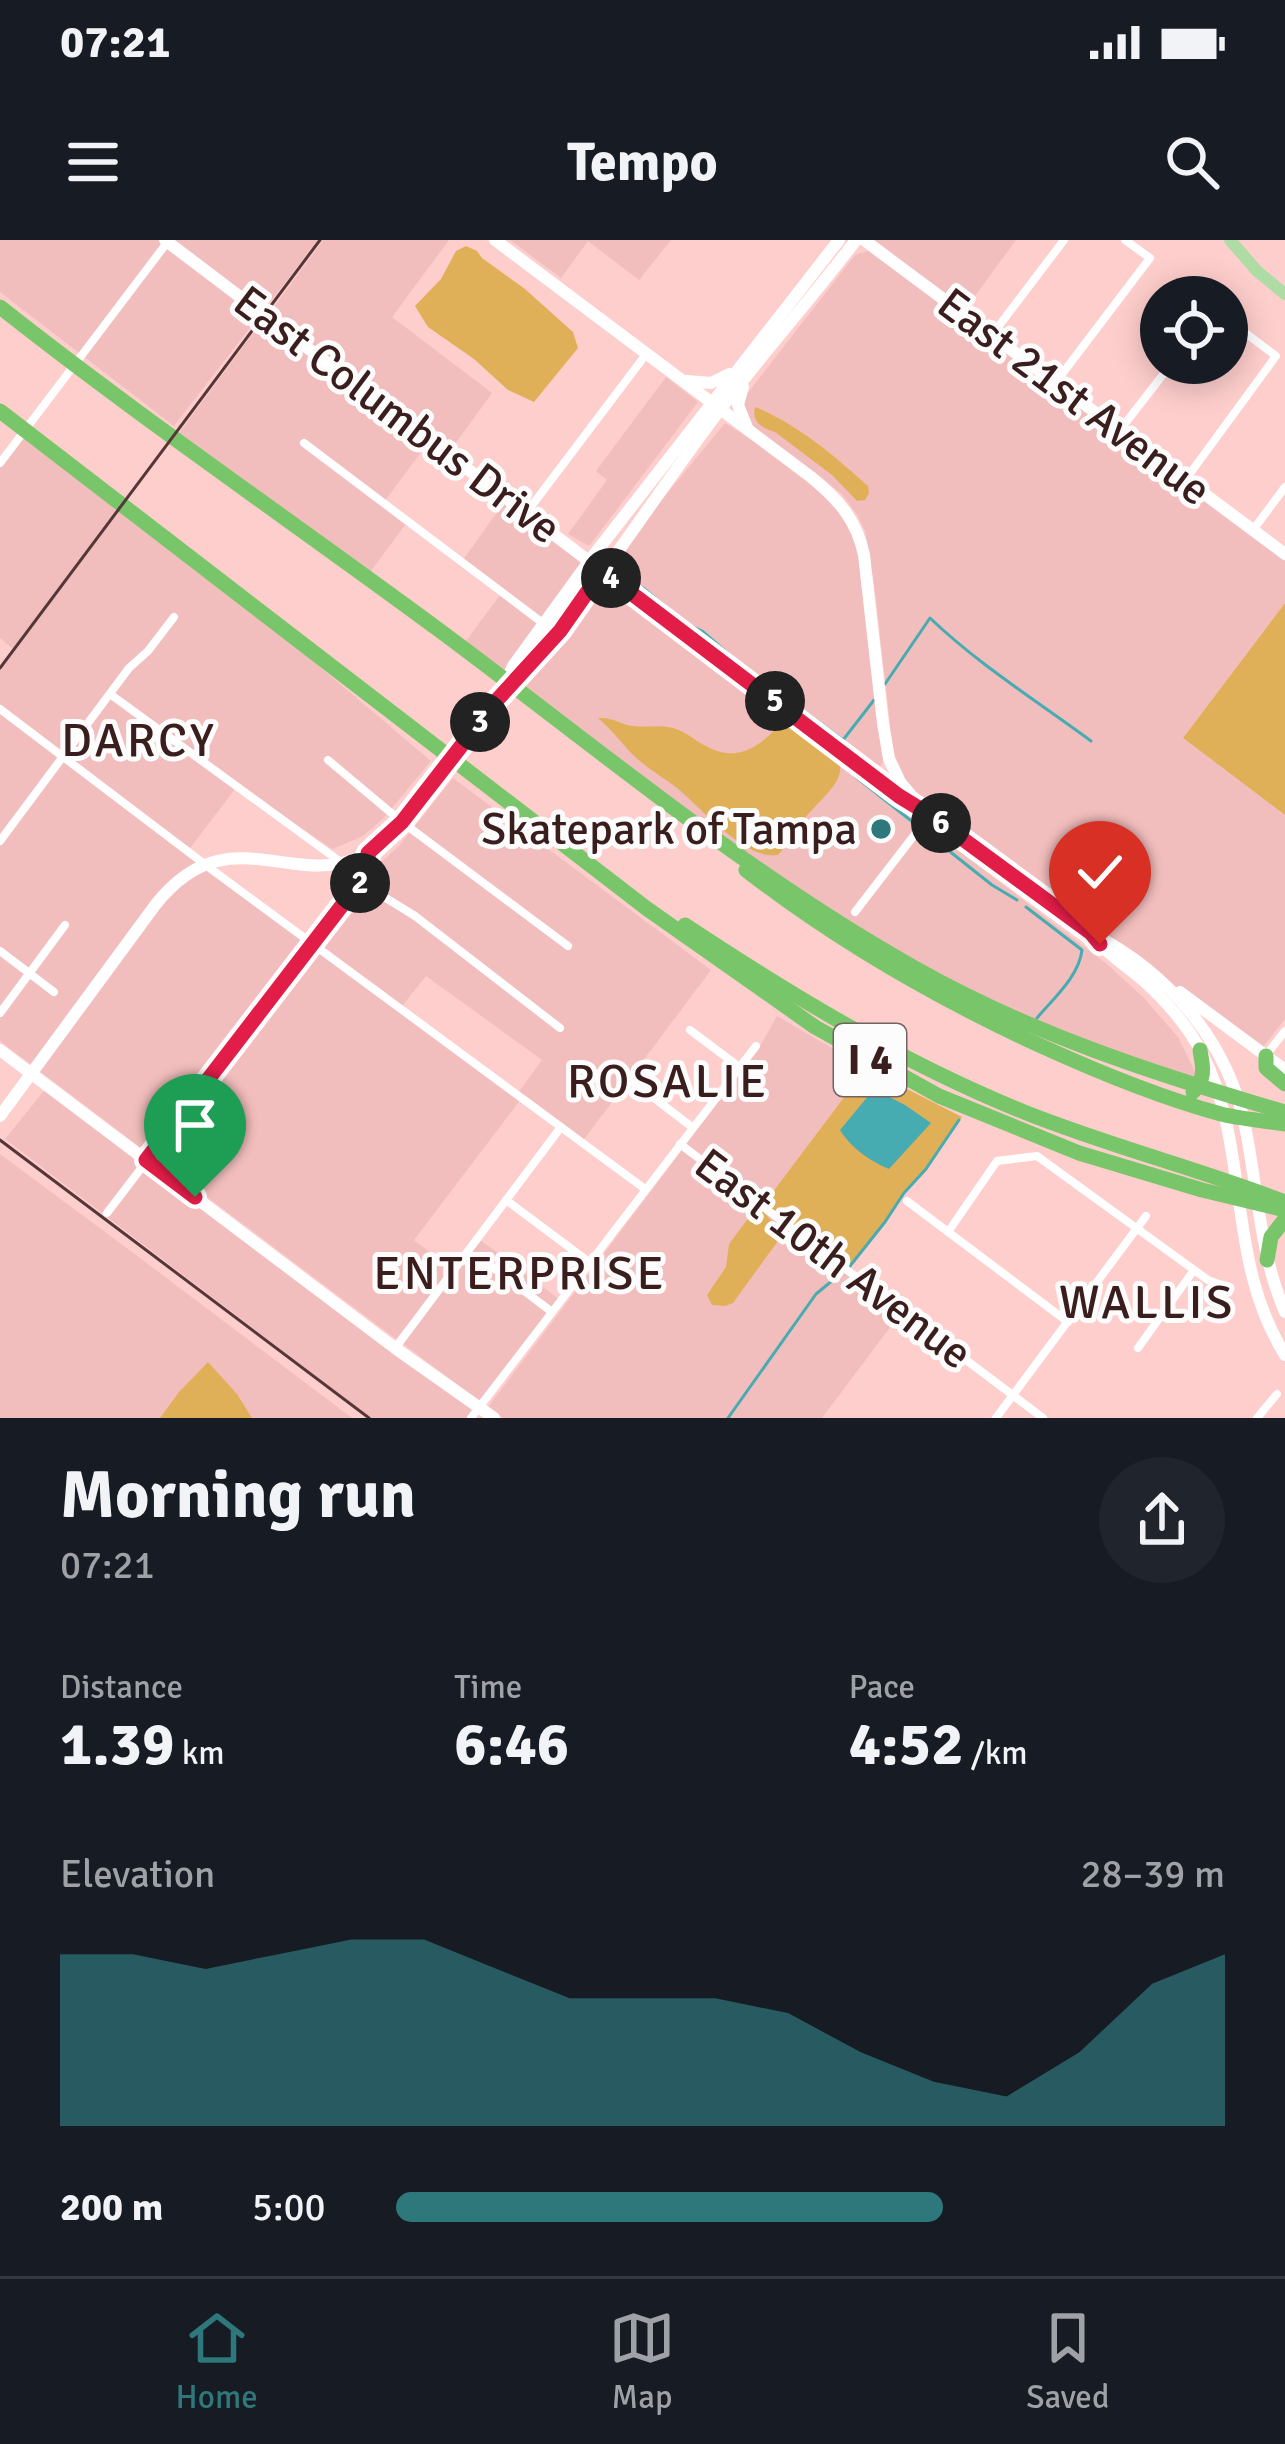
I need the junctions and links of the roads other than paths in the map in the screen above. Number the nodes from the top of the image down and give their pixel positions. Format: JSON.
{"nodes":[{"id":1,"x":495,"y":240,"type":"edge"},
{"id":2,"x":839,"y":240,"type":"edge"},
{"id":3,"x":860,"y":240,"type":"edge"},
{"id":4,"x":1064,"y":240,"type":"edge"},
{"id":5,"x":1125,"y":240,"type":"edge"},
{"id":6,"x":1230,"y":240,"type":"edge"},
{"id":7,"x":167,"y":241,"type":"edge"},
{"id":8,"x":1285,"y":294,"type":"edge"},
{"id":9,"x":0,"y":310,"type":"edge"},
{"id":10,"x":992,"y":335,"type":"junction"},
{"id":11,"x":1248,"y":335,"type":"edge"},
{"id":12,"x":647,"y":353,"type":"junction"},
{"id":13,"x":741,"y":374,"type":"junction"},
{"id":14,"x":682,"y":380,"type":"junction"},
{"id":15,"x":1056,"y":382,"type":"junction"},
{"id":16,"x":1156,"y":384,"type":"edge"},
{"id":17,"x":715,"y":406,"type":"junction"},
{"id":18,"x":6,"y":416,"type":"edge"},
{"id":19,"x":1120,"y":430,"type":"junction"},
{"id":20,"x":748,"y":431,"type":"junction"},
{"id":21,"x":304,"y":443,"type":"dead end"},
{"id":22,"x":0,"y":463,"type":"edge"},
{"id":23,"x":1186,"y":479,"type":"junction"},
{"id":24,"x":1285,"y":487,"type":"edge"},
{"id":25,"x":527,"y":512,"type":"junction"},
{"id":26,"x":1253,"y":530,"type":"junction"},
{"id":27,"x":1285,"y":554,"type":"edge"},
{"id":28,"x":590,"y":560,"type":"junction"},
{"id":29,"x":602,"y":571,"type":"junction"},
{"id":30,"x":174,"y":617,"type":"dead end"},
{"id":31,"x":544,"y":624,"type":"junction"},
{"id":32,"x":560,"y":631,"type":"junction"},
{"id":33,"x":110,"y":694,"type":"junction"},
{"id":34,"x":497,"y":700,"type":"junction"},
{"id":35,"x":0,"y":709,"type":"edge"},
{"id":36,"x":62,"y":757,"type":"junction"},
{"id":37,"x":328,"y":760,"type":"dead end"},
{"id":38,"x":892,"y":768,"type":"junction"},
{"id":39,"x":875,"y":776,"type":"junction"},
{"id":40,"x":646,"y":787,"type":"junction"},
{"id":41,"x":930,"y":815,"type":"junction"},
{"id":42,"x":402,"y":822,"type":"junction"},
{"id":43,"x":0,"y":841,"type":"edge"},
{"id":44,"x":368,"y":853,"type":"junction"},
{"id":45,"x":578,"y":854,"type":"junction"},
{"id":46,"x":342,"y":863,"type":"junction"},
{"id":47,"x":204,"y":864,"type":"junction"},
{"id":48,"x":360,"y":882,"type":"junction"},
{"id":49,"x":855,"y":912,"type":"dead end"},
{"id":50,"x":64,"y":925,"type":"dead end"},
{"id":51,"x":1091,"y":933,"type":"junction"},
{"id":52,"x":312,"y":943,"type":"junction"},
{"id":53,"x":568,"y":946,"type":"dead end"},
{"id":54,"x":0,"y":951,"type":"edge"},
{"id":55,"x":1154,"y":973,"type":"junction"},
{"id":56,"x":30,"y":974,"type":"junction"},
{"id":57,"x":54,"y":992,"type":"dead end"},
{"id":58,"x":0,"y":1012,"type":"edge"},
{"id":59,"x":560,"y":1028,"type":"dead end"},
{"id":60,"x":690,"y":1030,"type":"dead end"},
{"id":61,"x":1285,"y":1031,"type":"edge"},
{"id":62,"x":756,"y":1046,"type":"dead end"},
{"id":63,"x":0,"y":1050,"type":"edge"},
{"id":64,"x":1200,"y":1050,"type":"junction"},
{"id":65,"x":1266,"y":1056,"type":"junction"},
{"id":66,"x":738,"y":1066,"type":"junction"},
{"id":67,"x":1285,"y":1070,"type":"edge"},
{"id":68,"x":31,"y":1073,"type":"junction"},
{"id":69,"x":633,"y":1082,"type":"dead end"},
{"id":70,"x":1285,"y":1084,"type":"edge"},
{"id":71,"x":1174,"y":1100,"type":"junction"},
{"id":72,"x":1285,"y":1112,"type":"edge"},
{"id":73,"x":1224,"y":1114,"type":"junction"},
{"id":74,"x":0,"y":1116,"type":"edge"},
{"id":75,"x":1243,"y":1118,"type":"junction"},
{"id":76,"x":1285,"y":1124,"type":"edge"},
{"id":77,"x":561,"y":1127,"type":"junction"},
{"id":78,"x":692,"y":1127,"type":"junction"},
{"id":79,"x":680,"y":1144,"type":"junction"},
{"id":80,"x":146,"y":1160,"type":"junction"},
{"id":81,"x":1206,"y":1172,"type":"junction"},
{"id":82,"x":1234,"y":1181,"type":"junction"},
{"id":83,"x":645,"y":1189,"type":"junction"},
{"id":84,"x":1255,"y":1190,"type":"junction"},
{"id":85,"x":506,"y":1200,"type":"junction"},
{"id":86,"x":907,"y":1201,"type":"dead end"},
{"id":87,"x":1238,"y":1204,"type":"junction"},
{"id":88,"x":1285,"y":1206,"type":"edge"},
{"id":89,"x":107,"y":1213,"type":"dead end"},
{"id":90,"x":1146,"y":1216,"type":"dead end"},
{"id":91,"x":1285,"y":1220,"type":"edge"},
{"id":92,"x":1137,"y":1229,"type":"junction"},
{"id":93,"x":948,"y":1232,"type":"junction"},
{"id":94,"x":482,"y":1260,"type":"dead end"},
{"id":95,"x":1267,"y":1260,"type":"junction"},
{"id":96,"x":589,"y":1262,"type":"junction"},
{"id":97,"x":1194,"y":1270,"type":"junction"},
{"id":98,"x":1225,"y":1286,"type":"dead end"},
{"id":99,"x":551,"y":1312,"type":"junction"},
{"id":100,"x":1285,"y":1312,"type":"edge"},
{"id":101,"x":1068,"y":1322,"type":"junction"},
{"id":102,"x":395,"y":1348,"type":"junction"},
{"id":103,"x":1138,"y":1348,"type":"dead end"},
{"id":104,"x":1283,"y":1351,"type":"edge"},
{"id":105,"x":1276,"y":1394,"type":"dead end"},
{"id":106,"x":1013,"y":1395,"type":"junction"},
{"id":107,"x":475,"y":1413,"type":"edge"},
{"id":108,"x":494,"y":1418,"type":"edge"},
{"id":109,"x":995,"y":1418,"type":"edge"},
{"id":110,"x":1043,"y":1418,"type":"edge"},
{"id":111,"x":1257,"y":1418,"type":"edge"}],
"edges":[{"from":1,"to":12,"type":"main road"},
{"from":2,"to":13,"type":"main road"},
{"from":3,"to":10,"type":"main road","name":"East 21st Avenue"},
{"from":3,"to":13,"type":"main road"},
{"from":4,"to":10,"type":"street"},
{"from":5,"to":15,"type":"street"},
{"from":6,"to":8,"type":"main road"},
{"from":7,"to":22,"type":"street"},
{"from":7,"to":25,"type":"main road","name":"East Columbus Drive"},
{"from":9,"to":40,"type":"highway","number":"I 4"},
{"from":10,"to":15,"type":"main road","name":"East 21st Avenue"},
{"from":11,"to":23,"type":"street"},
{"from":12,"to":14,"type":"main road"},
{"from":12,"to":25,"type":"street"},
{"from":13,"to":14,"type":"main road"},
{"from":13,"to":17,"type":"main road"},
{"from":13,"to":20,"type":"main road"},
{"from":14,"to":17,"type":"main road"},
{"from":15,"to":19,"type":"main road","name":"East 21st Avenue"},
{"from":16,"to":19,"type":"street"},
{"from":17,"to":20,"type":"main road"},
{"from":17,"to":28,"type":"main road"},
{"from":17,"to":29,"type":"main road"},
{"from":18,"to":45,"type":"highway","number":"I 4"},
{"from":19,"to":23,"type":"main road","name":"East 21st Avenue"},
{"from":20,"to":38,"type":"main road"},
{"from":21,"to":31,"type":"street"},
{"from":23,"to":26,"type":"main road","name":"East 21st Avenue"},
{"from":24,"to":26,"type":"street"},
{"from":25,"to":28,"type":"main road","name":"East Columbus Drive"},
{"from":26,"to":27,"type":"main road","name":"East 21st Avenue"},
{"from":28,"to":29,"type":"main road","name":"East Columbus Drive"},
{"from":28,"to":31,"type":"main road"},
{"from":29,"to":32,"type":"main road"},
{"from":29,"to":39,"type":"main road","name":"East Columbus Drive"},
{"from":30,"to":33,"type":"street"},
{"from":31,"to":32,"type":"street"},
{"from":31,"to":34,"type":"main road"},
{"from":32,"to":34,"type":"main road"},
{"from":33,"to":36,"type":"street"},
{"from":33,"to":46,"type":"street"},
{"from":34,"to":42,"type":"main road"},
{"from":35,"to":36,"type":"street","name":"East 10th Avenue"},
{"from":36,"to":43,"type":"street"},
{"from":36,"to":47,"type":"street","name":"East 10th Avenue"},
{"from":37,"to":42,"type":"street"},
{"from":38,"to":39,"type":"main road"},
{"from":38,"to":41,"type":"main road"},
{"from":39,"to":41,"type":"main road","name":"East Columbus Drive"},
{"from":40,"to":71,"type":"highway"},
{"from":40,"to":72,"type":"highway","number":"I 4"},
{"from":41,"to":49,"type":"street"},
{"from":41,"to":51,"type":"main road","name":"East Columbus Drive"},
{"from":42,"to":44,"type":"main road"},
{"from":42,"to":53,"type":"street"},
{"from":44,"to":46,"type":"main road"},
{"from":44,"to":48,"type":"street"},
{"from":45,"to":81,"type":"highway"},
{"from":45,"to":88,"type":"highway","number":"I 4"},
{"from":46,"to":47,"type":"main road"},
{"from":46,"to":48,"type":"street"},
{"from":47,"to":52,"type":"street","name":"East 10th Avenue"},
{"from":47,"to":68,"type":"main road"},
{"from":48,"to":52,"type":"street"},
{"from":48,"to":59,"type":"street"},
{"from":50,"to":56,"type":"street"},
{"from":51,"to":55,"type":"main road","name":"East Columbus Drive"},
{"from":51,"to":64,"type":"main road","name":"East Columbus Drive"},
{"from":52,"to":77,"type":"street","name":"East 10th Avenue"},
{"from":52,"to":80,"type":"street"},
{"from":54,"to":56,"type":"street"},
{"from":55,"to":65,"type":"main road"},
{"from":55,"to":75,"type":"main road","name":"East Columbus Drive"},
{"from":56,"to":57,"type":"street"},
{"from":56,"to":58,"type":"street"},
{"from":60,"to":66,"type":"street"},
{"from":61,"to":65,"type":"street"},
{"from":62,"to":66,"type":"street"},
{"from":63,"to":68,"type":"main road"},
{"from":64,"to":71,"type":"highway"},
{"from":64,"to":73,"type":"main road","name":"East Columbus Drive"},
{"from":65,"to":67,"type":"main road"},
{"from":65,"to":70,"type":"highway"},
{"from":66,"to":78,"type":"street"},
{"from":68,"to":74,"type":"main road"},
{"from":68,"to":80,"type":"main road"},
{"from":69,"to":78,"type":"street"},
{"from":71,"to":73,"type":"highway"},
{"from":73,"to":75,"type":"highway"},
{"from":73,"to":82,"type":"main road","name":"East Columbus Drive"},
{"from":75,"to":76,"type":"highway"},
{"from":75,"to":84,"type":"main road","name":"East Columbus Drive"},
{"from":77,"to":83,"type":"street","name":"East 10th Avenue"},
{"from":77,"to":85,"type":"street"},
{"from":78,"to":79,"type":"street"},
{"from":79,"to":83,"type":"street"},
{"from":79,"to":106,"type":"street","name":"East 10th Avenue"},
{"from":80,"to":89,"type":"street"},
{"from":80,"to":102,"type":"main road"},
{"from":81,"to":82,"type":"highway"},
{"from":81,"to":87,"type":"highway"},
{"from":82,"to":84,"type":"highway"},
{"from":82,"to":87,"type":"main road","name":"East Columbus Drive"},
{"from":83,"to":96,"type":"street"},
{"from":84,"to":88,"type":"highway"},
{"from":84,"to":95,"type":"main road","name":"East Columbus Drive"},
{"from":85,"to":96,"type":"street"},
{"from":85,"to":102,"type":"street"},
{"from":86,"to":93,"type":"street"},
{"from":87,"to":104,"type":"main road","name":"East Columbus Drive"},
{"from":90,"to":92,"type":"street"},
{"from":91,"to":95,"type":"highway"},
{"from":92,"to":93,"type":"street"},
{"from":92,"to":97,"type":"street"},
{"from":92,"to":101,"type":"street"},
{"from":93,"to":101,"type":"street"},
{"from":94,"to":99,"type":"street"},
{"from":95,"to":100,"type":"main road","name":"East Columbus Drive"},
{"from":96,"to":99,"type":"street"},
{"from":97,"to":98,"type":"street"},
{"from":97,"to":103,"type":"street"},
{"from":99,"to":107,"type":"street"},
{"from":101,"to":106,"type":"street"},
{"from":102,"to":107,"type":"main road"},
{"from":105,"to":111,"type":"street"},
{"from":106,"to":109,"type":"street"},
{"from":106,"to":110,"type":"street","name":"East 10th Avenue"},
{"from":107,"to":108,"type":"main road"}]}
